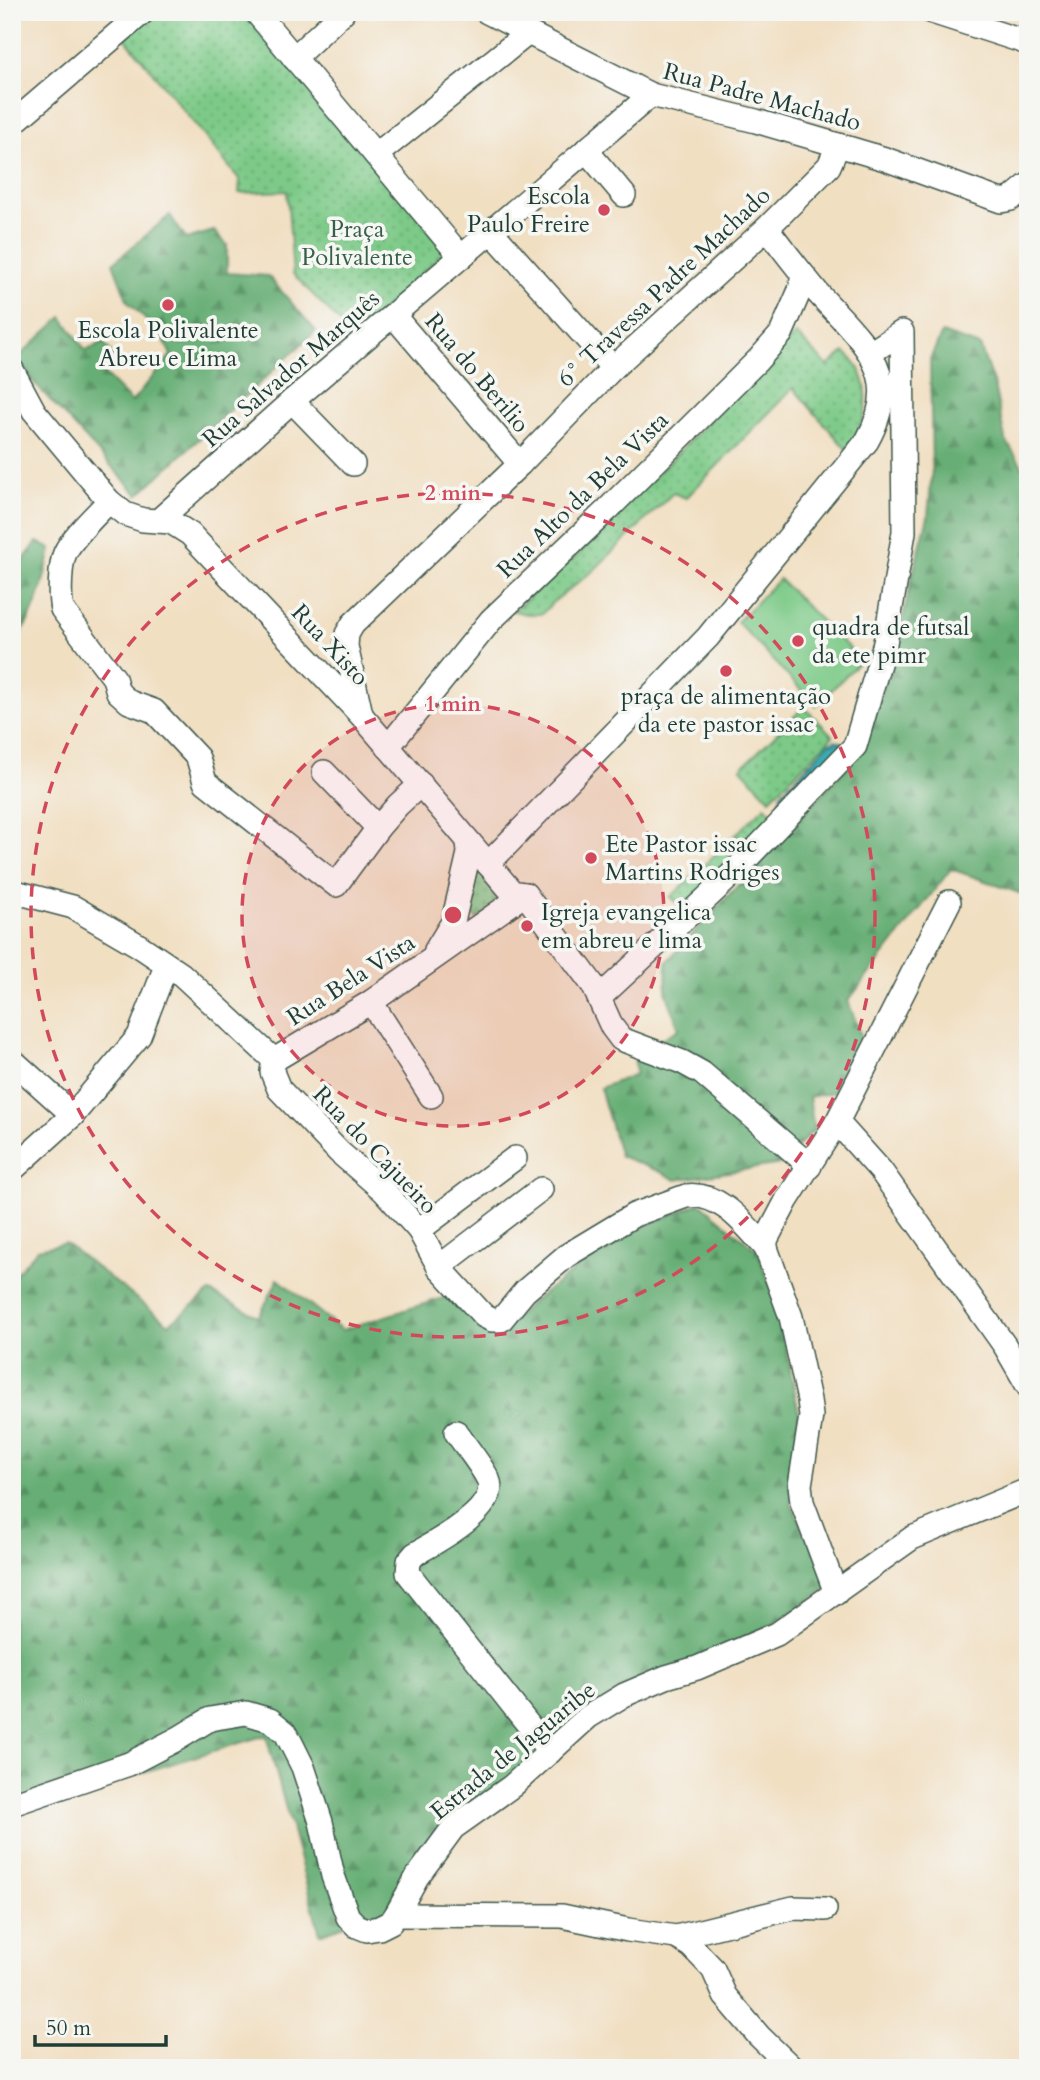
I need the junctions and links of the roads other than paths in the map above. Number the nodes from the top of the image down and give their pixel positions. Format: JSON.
{"nodes":[{"id":1,"x":143,"y":12,"type":"edge"},
{"id":2,"x":256,"y":12,"type":"edge"},
{"id":3,"x":342,"y":12,"type":"edge"},
{"id":4,"x":487,"y":12,"type":"edge"},
{"id":5,"x":932,"y":12,"type":"edge"},
{"id":6,"x":528,"y":33,"type":"junction"},
{"id":7,"x":1028,"y":43,"type":"edge"},
{"id":8,"x":294,"y":58,"type":"junction"},
{"id":9,"x":651,"y":95,"type":"junction"},
{"id":10,"x":12,"y":124,"type":"edge"},
{"id":11,"x":838,"y":145,"type":"junction"},
{"id":12,"x":586,"y":150,"type":"junction"},
{"id":13,"x":376,"y":155,"type":"junction"},
{"id":14,"x":1028,"y":185,"type":"edge"},
{"id":15,"x":624,"y":195,"type":"dead end"},
{"id":16,"x":766,"y":228,"type":"junction"},
{"id":17,"x":491,"y":231,"type":"junction"},
{"id":18,"x":461,"y":257,"type":"junction"},
{"id":19,"x":803,"y":275,"type":"junction"},
{"id":20,"x":393,"y":315,"type":"junction"},
{"id":21,"x":870,"y":354,"type":"junction"},
{"id":22,"x":613,"y":368,"type":"junction"},
{"id":23,"x":12,"y":370,"type":"edge"},
{"id":24,"x":292,"y":401,"type":"junction"},
{"id":25,"x":353,"y":464,"type":"dead end"},
{"id":26,"x":520,"y":464,"type":"junction"},
{"id":27,"x":109,"y":501,"type":"junction"},
{"id":28,"x":158,"y":521,"type":"junction"},
{"id":29,"x":361,"y":715,"type":"junction"},
{"id":30,"x":388,"y":747,"type":"junction"},
{"id":31,"x":324,"y":772,"type":"dead end"},
{"id":32,"x":421,"y":784,"type":"junction"},
{"id":33,"x":378,"y":828,"type":"junction"},
{"id":34,"x":468,"y":841,"type":"junction"},
{"id":35,"x":488,"y":864,"type":"junction"},
{"id":36,"x":12,"y":891,"type":"edge"},
{"id":37,"x":525,"y":894,"type":"junction"},
{"id":38,"x":949,"y":902,"type":"dead end"},
{"id":39,"x":430,"y":960,"type":"junction"},
{"id":40,"x":166,"y":966,"type":"junction"},
{"id":41,"x":596,"y":992,"type":"junction"},
{"id":42,"x":371,"y":1002,"type":"junction"},
{"id":43,"x":12,"y":1060,"type":"edge"},
{"id":44,"x":274,"y":1060,"type":"junction"},
{"id":45,"x":431,"y":1096,"type":"dead end"},
{"id":46,"x":73,"y":1115,"type":"junction"},
{"id":47,"x":837,"y":1122,"type":"junction"},
{"id":48,"x":515,"y":1158,"type":"dead end"},
{"id":49,"x":810,"y":1166,"type":"junction"},
{"id":50,"x":12,"y":1171,"type":"edge"},
{"id":51,"x":541,"y":1189,"type":"dead end"},
{"id":52,"x":419,"y":1230,"type":"junction"},
{"id":53,"x":766,"y":1248,"type":"junction"},
{"id":54,"x":439,"y":1267,"type":"junction"},
{"id":55,"x":1028,"y":1386,"type":"edge"},
{"id":56,"x":457,"y":1432,"type":"dead end"},
{"id":57,"x":1028,"y":1490,"type":"edge"},
{"id":58,"x":836,"y":1593,"type":"junction"},
{"id":59,"x":550,"y":1752,"type":"junction"},
{"id":60,"x":12,"y":1804,"type":"edge"},
{"id":61,"x":825,"y":1909,"type":"dead end"},
{"id":62,"x":396,"y":1915,"type":"junction"},
{"id":63,"x":676,"y":1937,"type":"junction"},
{"id":64,"x":792,"y":2068,"type":"edge"}],
"edges":[{"from":1,"to":10,"type":"street"},
{"from":2,"to":8,"type":"street"},
{"from":3,"to":8,"type":"street"},
{"from":4,"to":6,"type":"street","name":"Rua Padre Machado"},
{"from":5,"to":7,"type":"street"},
{"from":6,"to":9,"type":"street","name":"Rua Padre Machado"},
{"from":6,"to":13,"type":"street"},
{"from":8,"to":13,"type":"street"},
{"from":9,"to":11,"type":"street","name":"Rua Padre Machado"},
{"from":9,"to":12,"type":"street","name":"Rua Salvador Marquês"},
{"from":11,"to":14,"type":"street","name":"Rua Padre Machado"},
{"from":11,"to":16,"type":"street","name":"6° Travessa Padre Machado"},
{"from":12,"to":15,"type":"street"},
{"from":12,"to":17,"type":"street","name":"Rua Salvador Marquês"},
{"from":13,"to":18,"type":"street"},
{"from":16,"to":19,"type":"street"},
{"from":16,"to":22,"type":"street","name":"6° Travessa Padre Machado"},
{"from":17,"to":18,"type":"street","name":"Rua Salvador Marquês"},
{"from":17,"to":22,"type":"street"},
{"from":18,"to":20,"type":"street","name":"Rua Salvador Marquês"},
{"from":19,"to":21,"type":"street"},
{"from":19,"to":30,"type":"street","name":"Rua Alto da Bela Vista"},
{"from":20,"to":24,"type":"street","name":"Rua Salvador Marquês"},
{"from":20,"to":26,"type":"street","name":"Rua do Berilio"},
{"from":21,"to":35,"type":"street"},
{"from":21,"to":41,"type":"street"},
{"from":22,"to":26,"type":"street","name":"6° Travessa Padre Machado"},
{"from":23,"to":27,"type":"street"},
{"from":24,"to":25,"type":"street"},
{"from":24,"to":28,"type":"street","name":"Rua Salvador Marquês"},
{"from":26,"to":29,"type":"street","name":"Rua Xisto"},
{"from":27,"to":28,"type":"street"},
{"from":27,"to":33,"type":"street"},
{"from":28,"to":29,"type":"street","name":"Rua Xisto"},
{"from":29,"to":30,"type":"street"},
{"from":30,"to":32,"type":"street"},
{"from":31,"to":33,"type":"street"},
{"from":32,"to":33,"type":"street"},
{"from":32,"to":34,"type":"street"},
{"from":34,"to":35,"type":"street"},
{"from":34,"to":39,"type":"street"},
{"from":35,"to":37,"type":"street"},
{"from":36,"to":40,"type":"street"},
{"from":37,"to":39,"type":"street","name":"Rua Bela Vista"},
{"from":37,"to":41,"type":"street"},
{"from":38,"to":47,"type":"street"},
{"from":39,"to":42,"type":"street","name":"Rua Bela Vista"},
{"from":40,"to":44,"type":"street"},
{"from":40,"to":46,"type":"street"},
{"from":41,"to":49,"type":"street"},
{"from":42,"to":44,"type":"street","name":"Rua Bela Vista"},
{"from":42,"to":45,"type":"street"},
{"from":43,"to":46,"type":"street"},
{"from":44,"to":52,"type":"street","name":"Rua do Cajueiro"},
{"from":46,"to":50,"type":"street"},
{"from":47,"to":49,"type":"street"},
{"from":47,"to":55,"type":"street"},
{"from":48,"to":52,"type":"street"},
{"from":49,"to":53,"type":"street"},
{"from":51,"to":54,"type":"street"},
{"from":52,"to":54,"type":"street","name":"Rua do Cajueiro"},
{"from":53,"to":54,"type":"street","name":"Rua do Cajueiro"},
{"from":53,"to":58,"type":"street"},
{"from":56,"to":59,"type":"street"},
{"from":57,"to":58,"type":"street","name":"Estrada de Jaguaribe"},
{"from":58,"to":59,"type":"street","name":"Estrada de Jaguaribe"},
{"from":59,"to":62,"type":"street","name":"Estrada de Jaguaribe"},
{"from":60,"to":62,"type":"street"},
{"from":61,"to":63,"type":"street"},
{"from":62,"to":63,"type":"street"},
{"from":63,"to":64,"type":"street"}]}
